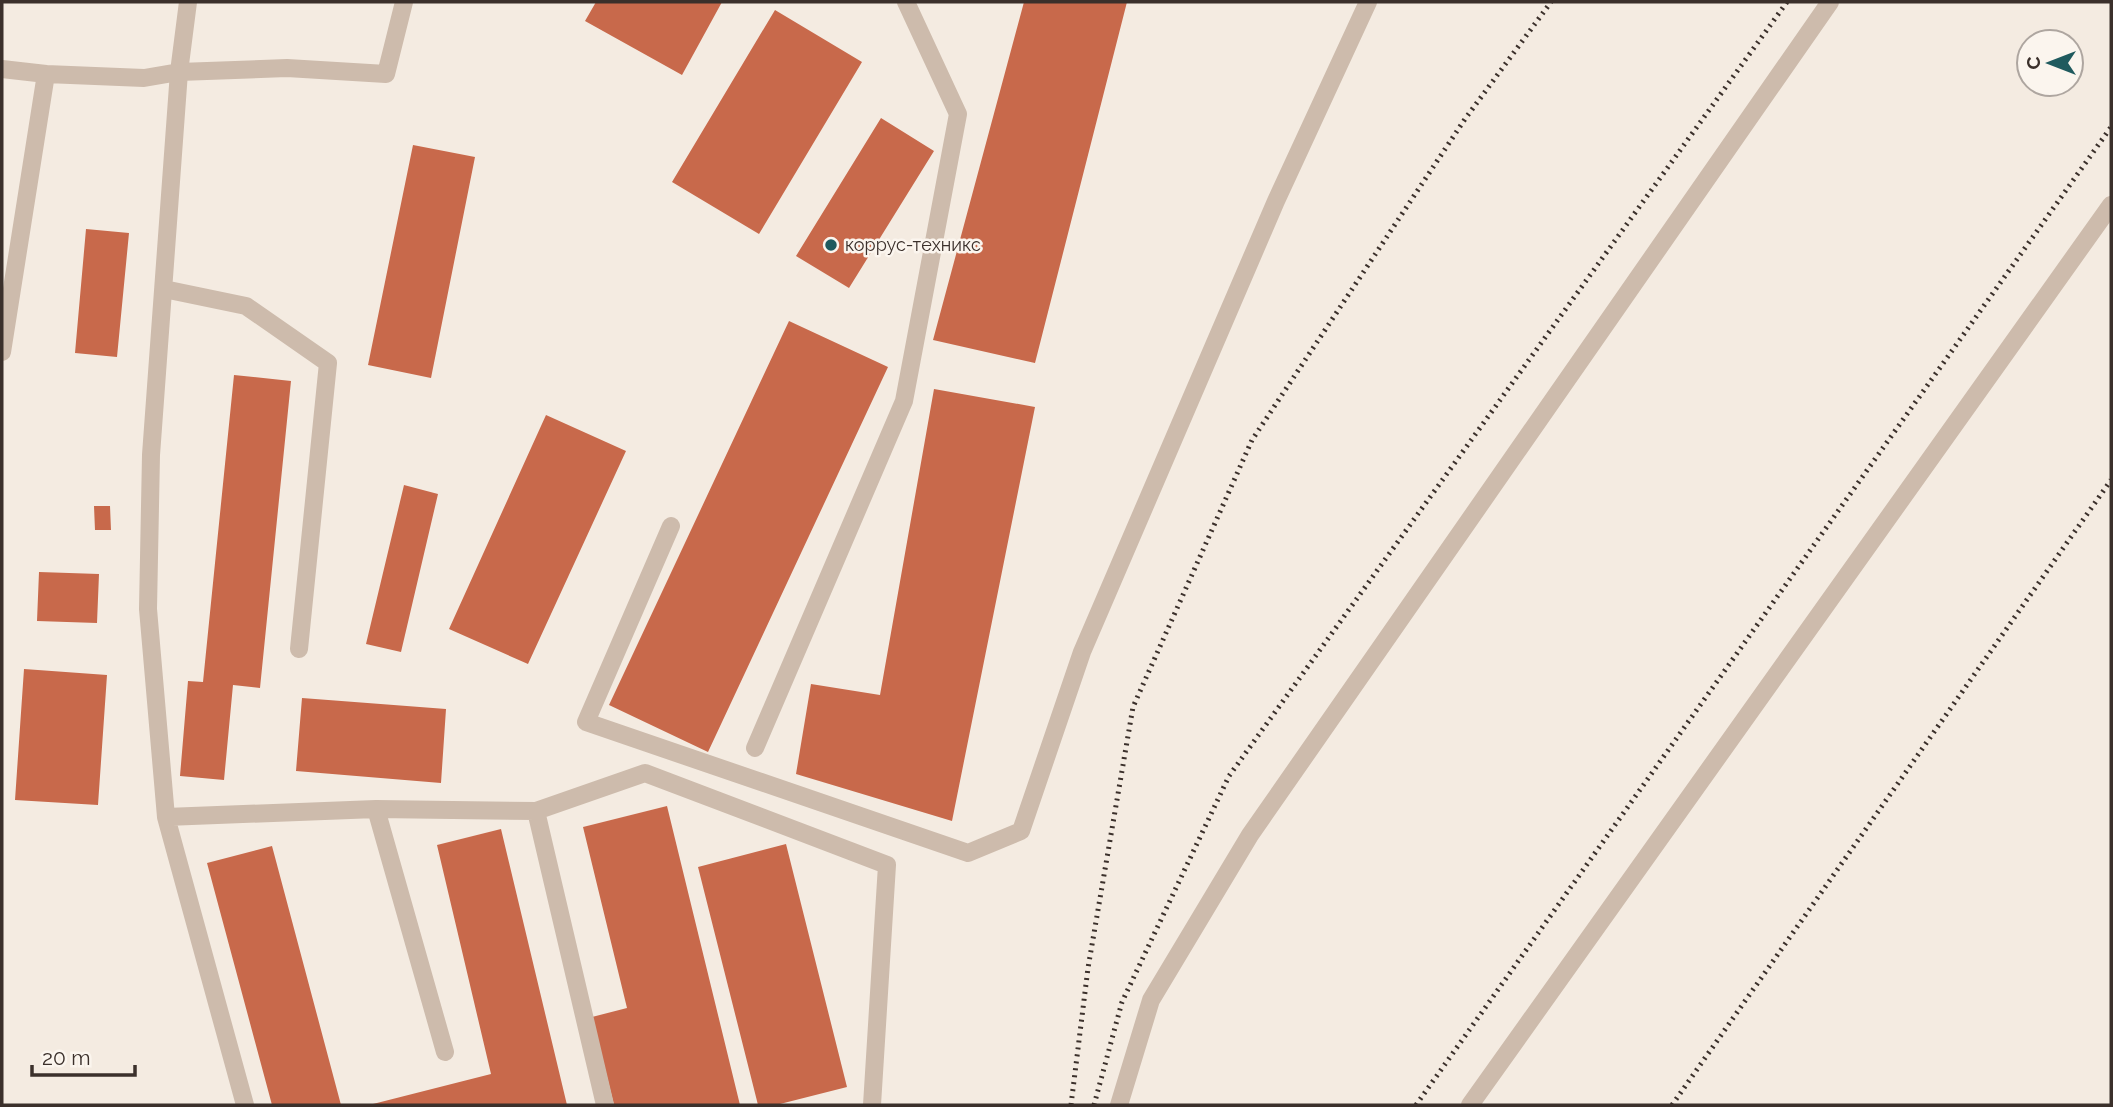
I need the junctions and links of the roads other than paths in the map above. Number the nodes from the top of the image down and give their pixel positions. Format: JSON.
{"nodes":[{"id":1,"x":188,"y":2,"type":"edge"},
{"id":2,"x":404,"y":2,"type":"edge"},
{"id":3,"x":906,"y":2,"type":"edge"},
{"id":4,"x":1368,"y":2,"type":"edge"},
{"id":5,"x":1830,"y":2,"type":"edge"},
{"id":6,"x":2,"y":69,"type":"edge"},
{"id":7,"x":179,"y":72,"type":"junction"},
{"id":8,"x":46,"y":74,"type":"junction"},
{"id":9,"x":2111,"y":205,"type":"edge"},
{"id":10,"x":164,"y":289,"type":"junction"},
{"id":11,"x":2,"y":352,"type":"edge"},
{"id":12,"x":671,"y":526,"type":"dead end"},
{"id":13,"x":299,"y":649,"type":"dead end"},
{"id":14,"x":755,"y":748,"type":"dead end"},
{"id":15,"x":376,"y":809,"type":"junction"},
{"id":16,"x":536,"y":811,"type":"junction"},
{"id":17,"x":166,"y":817,"type":"junction"},
{"id":18,"x":445,"y":1052,"type":"dead end"},
{"id":19,"x":246,"y":1105,"type":"edge"},
{"id":20,"x":605,"y":1105,"type":"edge"},
{"id":21,"x":872,"y":1105,"type":"edge"},
{"id":22,"x":1119,"y":1105,"type":"edge"},
{"id":23,"x":1470,"y":1105,"type":"edge"}],
"edges":[{"from":1,"to":7,"type":"lane"},
{"from":2,"to":7,"type":"lane"},
{"from":3,"to":14,"type":"lane"},
{"from":4,"to":12,"type":"lane"},
{"from":5,"to":22,"type":"lane"},
{"from":6,"to":8,"type":"lane"},
{"from":7,"to":8,"type":"lane"},
{"from":7,"to":10,"type":"lane"},
{"from":8,"to":11,"type":"lane"},
{"from":9,"to":23,"type":"lane"},
{"from":10,"to":13,"type":"lane"},
{"from":10,"to":17,"type":"lane"},
{"from":15,"to":16,"type":"lane"},
{"from":15,"to":17,"type":"lane"},
{"from":15,"to":18,"type":"lane"},
{"from":16,"to":20,"type":"lane"},
{"from":16,"to":21,"type":"lane"},
{"from":17,"to":19,"type":"lane"}]}
